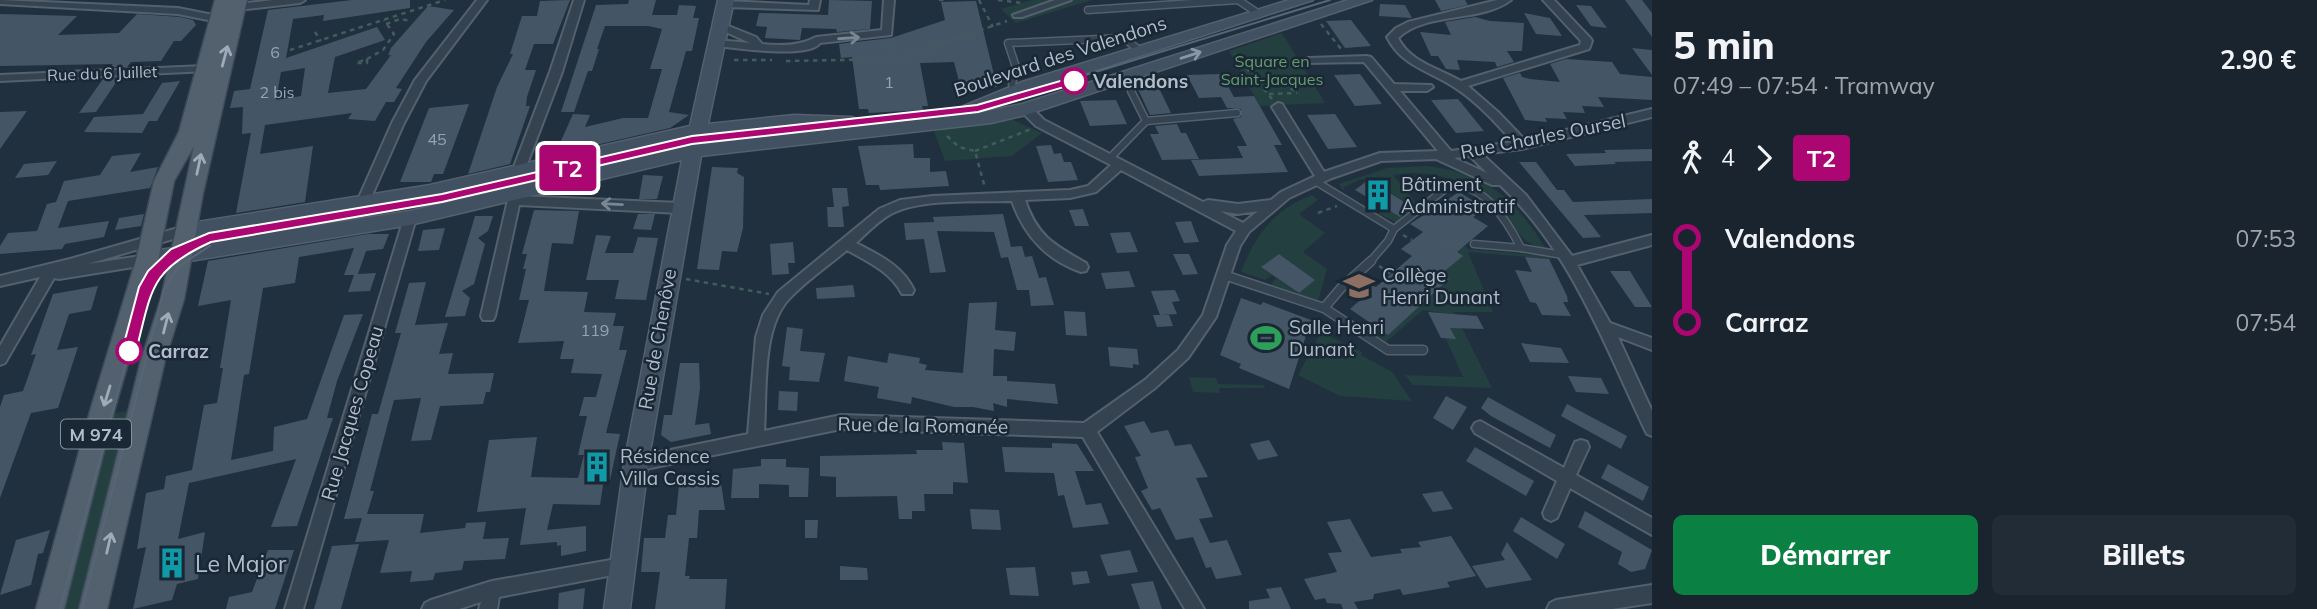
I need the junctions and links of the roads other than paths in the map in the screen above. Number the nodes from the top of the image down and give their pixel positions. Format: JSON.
{"nodes":[{"id":1,"x":300,"y":0,"type":"edge"},
{"id":2,"x":482,"y":0,"type":"edge"},
{"id":3,"x":579,"y":0,"type":"edge"},
{"id":4,"x":815,"y":0,"type":"edge"},
{"id":5,"x":890,"y":0,"type":"edge"},
{"id":6,"x":1066,"y":0,"type":"edge"},
{"id":7,"x":1305,"y":0,"type":"edge"},
{"id":8,"x":1364,"y":0,"type":"edge"},
{"id":9,"x":1507,"y":0,"type":"edge"},
{"id":10,"x":1548,"y":0,"type":"edge"},
{"id":11,"x":0,"y":1,"type":"edge"},
{"id":12,"x":726,"y":2,"type":"edge"},
{"id":13,"x":229,"y":10,"type":"edge"},
{"id":14,"x":1088,"y":10,"type":"dead end"},
{"id":15,"x":1259,"y":14,"type":"junction"},
{"id":16,"x":1018,"y":15,"type":"dead end"},
{"id":17,"x":719,"y":34,"type":"junction"},
{"id":18,"x":757,"y":47,"type":"junction"},
{"id":19,"x":1140,"y":51,"type":"junction"},
{"id":20,"x":1309,"y":61,"type":"dead end"},
{"id":21,"x":204,"y":69,"type":"junction"},
{"id":22,"x":0,"y":78,"type":"edge"},
{"id":23,"x":1460,"y":85,"type":"junction"},
{"id":24,"x":1427,"y":87,"type":"dead end"},
{"id":25,"x":1394,"y":88,"type":"junction"},
{"id":26,"x":1131,"y":91,"type":"dead end"},
{"id":27,"x":1015,"y":92,"type":"junction"},
{"id":28,"x":1278,"y":107,"type":"road end"},
{"id":29,"x":1026,"y":109,"type":"junction"},
{"id":30,"x":1237,"y":113,"type":"dead end"},
{"id":31,"x":1646,"y":115,"type":"edge"},
{"id":32,"x":197,"y":119,"type":"junction"},
{"id":33,"x":1146,"y":121,"type":"junction"},
{"id":34,"x":1652,"y":129,"type":"edge"},
{"id":35,"x":696,"y":141,"type":"junction"},
{"id":36,"x":1522,"y":145,"type":"junction"},
{"id":37,"x":1473,"y":152,"type":"junction"},
{"id":38,"x":1434,"y":155,"type":"junction"},
{"id":39,"x":1448,"y":155,"type":"junction"},
{"id":40,"x":1114,"y":162,"type":"junction"},
{"id":41,"x":518,"y":172,"type":"junction"},
{"id":42,"x":1318,"y":180,"type":"junction"},
{"id":43,"x":513,"y":197,"type":"junction"},
{"id":44,"x":1017,"y":197,"type":"junction"},
{"id":45,"x":1187,"y":200,"type":"junction"},
{"id":46,"x":363,"y":202,"type":"junction"},
{"id":47,"x":1275,"y":203,"type":"junction"},
{"id":48,"x":1526,"y":203,"type":"junction"},
{"id":49,"x":680,"y":208,"type":"junction"},
{"id":50,"x":410,"y":218,"type":"junction"},
{"id":51,"x":187,"y":224,"type":"junction"},
{"id":52,"x":1244,"y":229,"type":"junction"},
{"id":53,"x":1394,"y":229,"type":"junction"},
{"id":54,"x":1652,"y":240,"type":"edge"},
{"id":55,"x":846,"y":243,"type":"junction"},
{"id":56,"x":1475,"y":244,"type":"road end"},
{"id":57,"x":151,"y":247,"type":"junction"},
{"id":58,"x":1521,"y":248,"type":"junction"},
{"id":59,"x":1566,"y":258,"type":"junction"},
{"id":60,"x":179,"y":266,"type":"junction"},
{"id":61,"x":1081,"y":267,"type":"dead end"},
{"id":62,"x":51,"y":271,"type":"junction"},
{"id":63,"x":1224,"y":275,"type":"junction"},
{"id":64,"x":0,"y":281,"type":"edge"},
{"id":65,"x":907,"y":290,"type":"dead end"},
{"id":66,"x":1324,"y":308,"type":"junction"},
{"id":67,"x":488,"y":316,"type":"dead end"},
{"id":68,"x":1608,"y":328,"type":"junction"},
{"id":69,"x":1652,"y":344,"type":"edge"},
{"id":70,"x":1423,"y":350,"type":"dead end"},
{"id":71,"x":0,"y":359,"type":"edge"},
{"id":72,"x":1480,"y":428,"type":"dead end"},
{"id":73,"x":1652,"y":429,"type":"edge"},
{"id":74,"x":1087,"y":430,"type":"junction"},
{"id":75,"x":756,"y":438,"type":"junction"},
{"id":76,"x":1581,"y":447,"type":"dead end"},
{"id":77,"x":636,"y":464,"type":"junction"},
{"id":78,"x":1567,"y":478,"type":"junction"},
{"id":79,"x":1551,"y":513,"type":"dead end"},
{"id":80,"x":1652,"y":527,"type":"edge"},
{"id":81,"x":622,"y":566,"type":"junction"},
{"id":82,"x":492,"y":590,"type":"junction"},
{"id":83,"x":1652,"y":594,"type":"edge"},
{"id":84,"x":1189,"y":606,"type":"edge"},
{"id":85,"x":50,"y":609,"type":"edge"},
{"id":86,"x":93,"y":609,"type":"edge"},
{"id":87,"x":294,"y":609,"type":"edge"},
{"id":88,"x":431,"y":609,"type":"edge"},
{"id":89,"x":488,"y":609,"type":"edge"},
{"id":90,"x":617,"y":609,"type":"edge"},
{"id":91,"x":1556,"y":609,"type":"edge"}],
"edges":[{"from":1,"to":13,"type":"street"},
{"from":2,"to":46,"type":"street"},
{"from":3,"to":41,"type":"street"},
{"from":4,"to":12,"type":"street"},
{"from":18,"to":5,"type":"street","one_way":true},
{"from":6,"to":16,"type":"street"},
{"from":7,"to":15,"type":"street","name":"Boulevard des Valendons"},
{"from":29,"to":8,"type":"street","name":"Boulevard des Valendons","one_way":true},
{"from":9,"to":23,"type":"street"},
{"from":10,"to":23,"type":"street"},
{"from":11,"to":13,"type":"street"},
{"from":12,"to":17,"type":"street","name":"Rue de Chenôve"},
{"from":13,"to":21,"type":"main road","number":"M 974"},
{"from":32,"to":13,"type":"main road","number":"M 974","one_way":true},
{"from":14,"to":15,"type":"lane"},
{"from":15,"to":19,"type":"street","name":"Boulevard des Valendons"},
{"from":17,"to":18,"type":"street"},
{"from":17,"to":18,"type":"street"},
{"from":17,"to":35,"type":"street","name":"Rue de Chenôve"},
{"from":19,"to":27,"type":"street","name":"Boulevard des Valendons"},
{"from":19,"to":27,"type":"lane"},
{"from":20,"to":25,"type":"street"},
{"from":21,"to":22,"type":"street","name":"Rue du 6 Juillet"},
{"from":21,"to":32,"type":"main road","number":"M 974"},
{"from":23,"to":36,"type":"street"},
{"from":24,"to":25,"type":"street"},
{"from":25,"to":39,"type":"street"},
{"from":26,"to":33,"type":"lane"},
{"from":27,"to":35,"type":"street","name":"Boulevard des Valendons"},
{"from":28,"to":42,"type":"street"},
{"from":29,"to":35,"type":"street","name":"Boulevard des Valendons"},
{"from":29,"to":40,"type":"street"},
{"from":30,"to":33,"type":"lane"},
{"from":31,"to":34,"type":"street"},
{"from":31,"to":36,"type":"street","name":"Rue Charles Oursel"},
{"from":51,"to":32,"type":"main road","number":"M 974","one_way":true},
{"from":32,"to":57,"type":"main road","number":"M 974"},
{"from":33,"to":40,"type":"lane"},
{"from":35,"to":41,"type":"street"},
{"from":35,"to":43,"type":"street"},
{"from":35,"to":49,"type":"street","name":"Rue de Chenôve"},
{"from":36,"to":37,"type":"street","name":"Rue Charles Oursel"},
{"from":37,"to":39,"type":"street","name":"Rue Charles Oursel"},
{"from":37,"to":48,"type":"street"},
{"from":38,"to":39,"type":"street","name":"Rue Charles Oursel"},
{"from":38,"to":42,"type":"street","name":"Rue Charles Oursel"},
{"from":38,"to":48,"type":"street"},
{"from":40,"to":44,"type":"street"},
{"from":40,"to":45,"type":"street"},
{"from":41,"to":46,"type":"street"},
{"from":42,"to":47,"type":"street","name":"Rue Charles Oursel"},
{"from":42,"to":53,"type":"lane"},
{"from":49,"to":43,"type":"street","one_way":true},
{"from":43,"to":50,"type":"street"},
{"from":43,"to":67,"type":"street"},
{"from":44,"to":55,"type":"street"},
{"from":44,"to":61,"type":"street"},
{"from":45,"to":47,"type":"street","name":"Rue Charles Oursel"},
{"from":45,"to":52,"type":"street"},
{"from":46,"to":51,"type":"street"},
{"from":47,"to":52,"type":"street","name":"Rue Charles Oursel"},
{"from":48,"to":59,"type":"street"},
{"from":49,"to":77,"type":"street","name":"Rue de Chenôve"},
{"from":50,"to":60,"type":"street"},
{"from":50,"to":87,"type":"street","name":"Rue Jacques Copeau"},
{"from":51,"to":57,"type":"street"},
{"from":51,"to":60,"type":"main road","number":"M 974"},
{"from":52,"to":63,"type":"street","name":"Rue Charles Oursel"},
{"from":53,"to":58,"type":"lane"},
{"from":53,"to":66,"type":"lane"},
{"from":54,"to":59,"type":"street"},
{"from":55,"to":65,"type":"street"},
{"from":55,"to":75,"type":"street"},
{"from":56,"to":58,"type":"lane"},
{"from":57,"to":60,"type":"street"},
{"from":57,"to":62,"type":"street"},
{"from":57,"to":85,"type":"main road","number":"M 974","one_way":true},
{"from":58,"to":59,"type":"lane"},
{"from":59,"to":68,"type":"street"},
{"from":86,"to":60,"type":"main road","number":"M 974","one_way":true},
{"from":62,"to":64,"type":"street"},
{"from":62,"to":71,"type":"street"},
{"from":63,"to":66,"type":"lane"},
{"from":63,"to":74,"type":"street","name":"Rue Charles Oursel"},
{"from":66,"to":70,"type":"lane"},
{"from":68,"to":69,"type":"street"},
{"from":68,"to":73,"type":"street"},
{"from":72,"to":78,"type":"street"},
{"from":74,"to":75,"type":"street","name":"Rue de la Romanée"},
{"from":74,"to":84,"type":"street"},
{"from":75,"to":77,"type":"street","name":"Rue de la Romanée"},
{"from":76,"to":78,"type":"street"},
{"from":77,"to":81,"type":"street","name":"Rue de Chenôve"},
{"from":78,"to":79,"type":"street"},
{"from":78,"to":80,"type":"street"},
{"from":81,"to":82,"type":"street"},
{"from":81,"to":90,"type":"street","name":"Rue de Chenôve"},
{"from":82,"to":88,"type":"street"},
{"from":82,"to":89,"type":"street"},
{"from":83,"to":91,"type":"street"}]}
